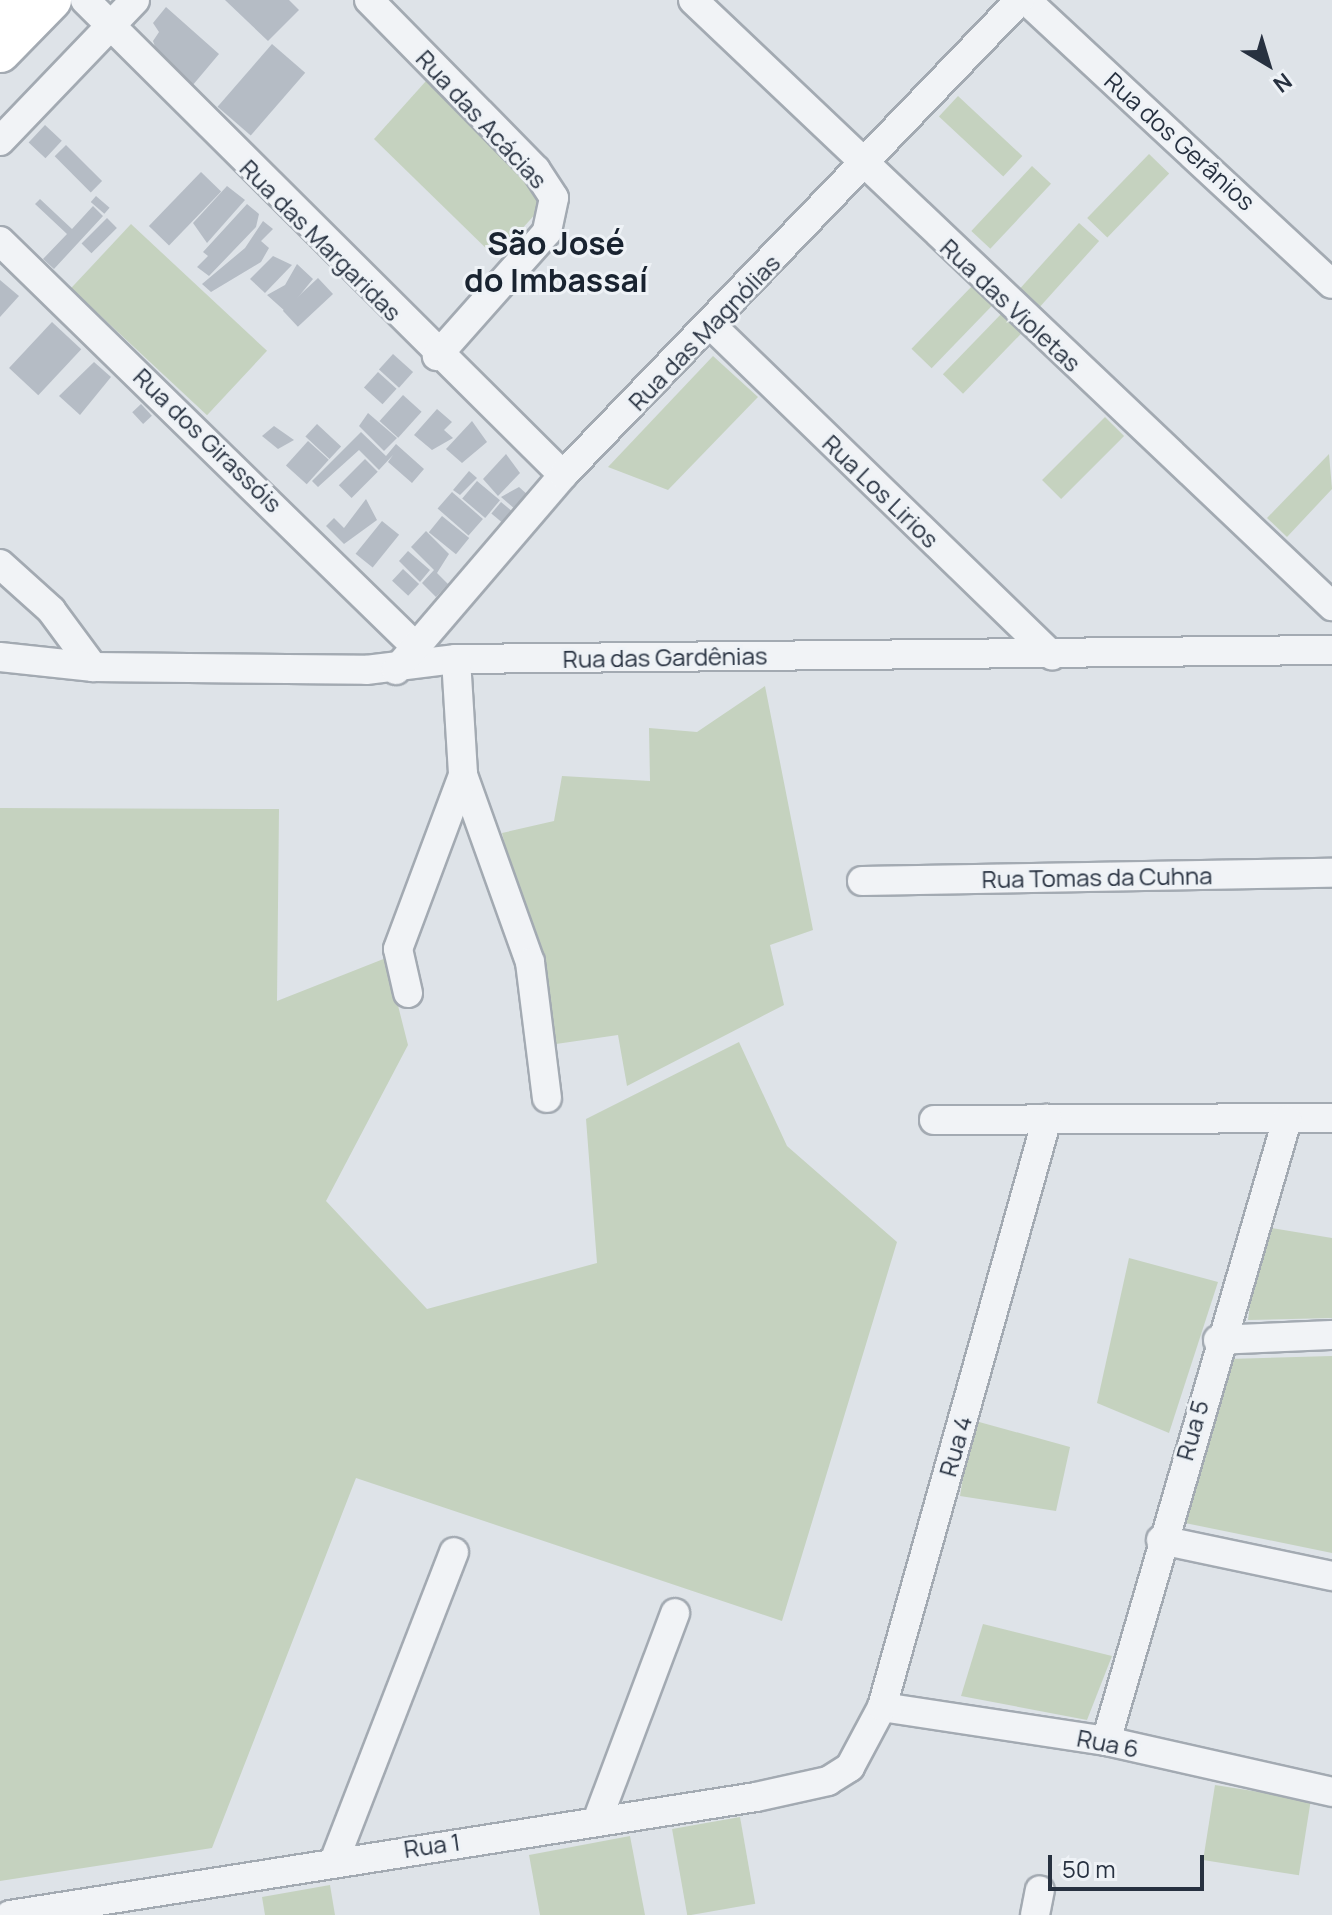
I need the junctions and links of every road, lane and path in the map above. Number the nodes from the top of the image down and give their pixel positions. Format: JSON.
{"nodes":[{"id":1,"x":7,"y":0,"type":"edge"},
{"id":2,"x":51,"y":0,"type":"edge"},
{"id":3,"x":85,"y":0,"type":"edge"},
{"id":4,"x":135,"y":0,"type":"edge"},
{"id":5,"x":369,"y":0,"type":"edge"},
{"id":6,"x":693,"y":0,"type":"edge"},
{"id":7,"x":1023,"y":0,"type":"edge"},
{"id":8,"x":0,"y":8,"type":"edge"},
{"id":9,"x":110,"y":26,"type":"junction"},
{"id":10,"x":0,"y":52,"type":"edge"},
{"id":11,"x":0,"y":141,"type":"edge"},
{"id":12,"x":864,"y":167,"type":"junction"},
{"id":13,"x":0,"y":241,"type":"edge"},
{"id":14,"x":1332,"y":284,"type":"edge"},
{"id":15,"x":711,"y":325,"type":"junction"},
{"id":16,"x":437,"y":356,"type":"junction"},
{"id":17,"x":563,"y":475,"type":"junction"},
{"id":18,"x":0,"y":564,"type":"edge"},
{"id":19,"x":1332,"y":606,"type":"edge"},
{"id":20,"x":412,"y":643,"type":"junction"},
{"id":21,"x":1332,"y":650,"type":"edge"},
{"id":22,"x":1052,"y":656,"type":"junction"},
{"id":23,"x":0,"y":657,"type":"edge"},
{"id":24,"x":456,"y":659,"type":"junction"},
{"id":25,"x":93,"y":667,"type":"junction"},
{"id":26,"x":396,"y":670,"type":"junction"},
{"id":27,"x":463,"y":775,"type":"junction"},
{"id":28,"x":1332,"y":873,"type":"edge"},
{"id":29,"x":862,"y":881,"type":"dead end"},
{"id":30,"x":408,"y":993,"type":"dead end"},
{"id":31,"x":547,"y":1098,"type":"dead end"},
{"id":32,"x":1332,"y":1118,"type":"edge"},
{"id":33,"x":1047,"y":1119,"type":"junction"},
{"id":34,"x":934,"y":1120,"type":"dead end"},
{"id":35,"x":1287,"y":1120,"type":"junction"},
{"id":36,"x":1332,"y":1335,"type":"edge"},
{"id":37,"x":1218,"y":1340,"type":"junction"},
{"id":38,"x":1161,"y":1540,"type":"junction"},
{"id":39,"x":454,"y":1552,"type":"dead end"},
{"id":40,"x":1332,"y":1576,"type":"edge"},
{"id":41,"x":675,"y":1613,"type":"dead end"},
{"id":42,"x":882,"y":1707,"type":"junction"},
{"id":43,"x":1106,"y":1741,"type":"junction"},
{"id":44,"x":850,"y":1767,"type":"joint"},
{"id":45,"x":1332,"y":1792,"type":"edge"},
{"id":46,"x":597,"y":1821,"type":"junction"},
{"id":47,"x":335,"y":1859,"type":"junction"},
{"id":48,"x":10,"y":1915,"type":"edge"}],
"edges":[{"from":1,"to":8,"type":"highway"},
{"from":2,"to":10,"type":"highway"},
{"from":3,"to":9,"type":"street","name":"Rua das Margaridas"},
{"from":4,"to":9,"type":"street"},
{"from":5,"to":16,"type":"street","name":"Rua das Acácias"},
{"from":6,"to":12,"type":"street","name":"Rua das Violetas"},
{"from":7,"to":12,"type":"street","name":"Rua das Magnólias"},
{"from":7,"to":14,"type":"street","name":"Rua dos Gerânios"},
{"from":9,"to":11,"type":"street"},
{"from":9,"to":16,"type":"street","name":"Rua das Margaridas"},
{"from":12,"to":15,"type":"street","name":"Rua das Magnólias"},
{"from":12,"to":19,"type":"street","name":"Rua das Violetas"},
{"from":13,"to":20,"type":"street","name":"Rua dos Girassóis"},
{"from":15,"to":17,"type":"street","name":"Rua das Magnólias"},
{"from":15,"to":22,"type":"street","name":"Rua Los Lirios"},
{"from":16,"to":17,"type":"street","name":"Rua das Margaridas"},
{"from":17,"to":20,"type":"street","name":"Rua das Magnólias"},
{"from":18,"to":25,"type":"street"},
{"from":20,"to":26,"type":"street","name":"Rua das Magnólias"},
{"from":21,"to":22,"type":"street","name":"Rua das Gardênias"},
{"from":22,"to":24,"type":"street","name":"Rua das Gardênias"},
{"from":23,"to":25,"type":"street","name":"Rua das Gardênias"},
{"from":24,"to":26,"type":"street","name":"Rua das Gardênias"},
{"from":24,"to":27,"type":"street"},
{"from":25,"to":26,"type":"street","name":"Rua das Gardênias"},
{"from":27,"to":30,"type":"street"},
{"from":27,"to":31,"type":"street"},
{"from":28,"to":29,"type":"street","name":"Rua Tomas da Cuhna"},
{"from":32,"to":35,"type":"street"},
{"from":33,"to":34,"type":"street"},
{"from":33,"to":35,"type":"street"},
{"from":33,"to":42,"type":"street","name":"Rua 4"},
{"from":35,"to":37,"type":"street","name":"Rua 5"},
{"from":36,"to":37,"type":"street"},
{"from":37,"to":38,"type":"street","name":"Rua 5"},
{"from":38,"to":40,"type":"street"},
{"from":38,"to":43,"type":"street","name":"Rua 5"},
{"from":39,"to":47,"type":"street"},
{"from":41,"to":46,"type":"street"},
{"from":42,"to":43,"type":"street","name":"Rua 6"},
{"from":42,"to":44,"type":"street","name":"Rua 4"},
{"from":43,"to":45,"type":"street","name":"Rua 6"},
{"from":44,"to":46,"type":"street","name":"Rua 1"},
{"from":46,"to":47,"type":"street","name":"Rua 1"},
{"from":47,"to":48,"type":"street","name":"Rua 1"}]}
